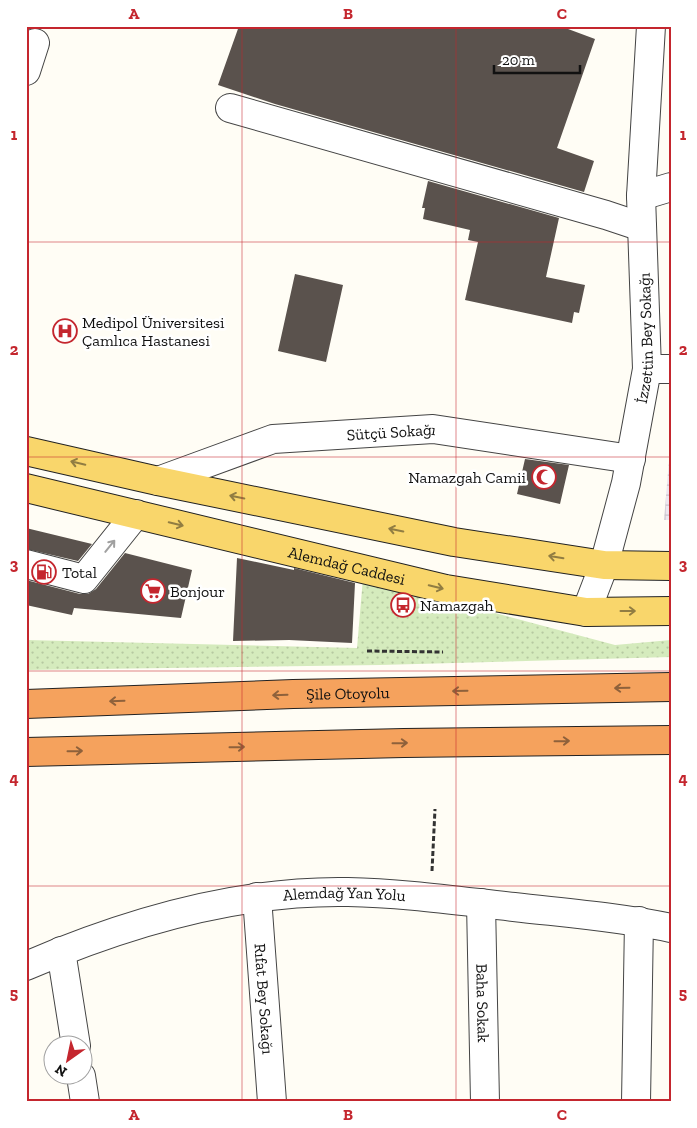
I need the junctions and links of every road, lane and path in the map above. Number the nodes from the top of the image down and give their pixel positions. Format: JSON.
{"nodes":[{"id":1,"x":651,"y":26,"type":"edge"},
{"id":2,"x":36,"y":42,"type":"dead end"},
{"id":3,"x":26,"y":71,"type":"edge"},
{"id":4,"x":230,"y":108,"type":"dead end"},
{"id":5,"x":671,"y":187,"type":"edge"},
{"id":6,"x":641,"y":196,"type":"junction"},
{"id":7,"x":642,"y":227,"type":"junction"},
{"id":8,"x":659,"y":369,"type":"edge"},
{"id":9,"x":26,"y":451,"type":"edge"},
{"id":10,"x":631,"y":459,"type":"junction"},
{"id":11,"x":158,"y":481,"type":"junction"},
{"id":12,"x":26,"y":488,"type":"edge"},
{"id":13,"x":136,"y":514,"type":"junction"},
{"id":14,"x":26,"y":564,"type":"edge"},
{"id":15,"x":604,"y":565,"type":"junction"},
{"id":16,"x":671,"y":566,"type":"edge"},
{"id":17,"x":671,"y":611,"type":"edge"},
{"id":18,"x":586,"y":612,"type":"junction"},
{"id":19,"x":367,"y":651,"type":"dead end"},
{"id":20,"x":443,"y":652,"type":"dead end"},
{"id":21,"x":671,"y":687,"type":"edge"},
{"id":22,"x":26,"y":704,"type":"edge"},
{"id":23,"x":671,"y":740,"type":"edge"},
{"id":24,"x":26,"y":752,"type":"edge"},
{"id":25,"x":435,"y":809,"type":"dead end"},
{"id":26,"x":257,"y":898,"type":"junction"},
{"id":27,"x":431,"y":899,"type":"junction"},
{"id":28,"x":481,"y":903,"type":"junction"},
{"id":29,"x":639,"y":921,"type":"junction"},
{"id":30,"x":671,"y":928,"type":"edge"},
{"id":31,"x":61,"y":951,"type":"junction"},
{"id":32,"x":27,"y":962,"type":"edge"},
{"id":33,"x":74,"y":1036,"type":"edge"},
{"id":34,"x":82,"y":1086,"type":"edge"},
{"id":35,"x":85,"y":1102,"type":"edge"},
{"id":36,"x":272,"y":1102,"type":"edge"},
{"id":37,"x":485,"y":1102,"type":"edge"},
{"id":38,"x":636,"y":1102,"type":"edge"}],
"edges":[{"from":1,"to":6,"type":"street","name":"İzzettin Bey Sokağı"},
{"from":2,"to":3,"type":"street"},
{"from":4,"to":7,"type":"street"},
{"from":5,"to":6,"type":"street"},
{"from":6,"to":7,"type":"street","name":"İzzettin Bey Sokağı"},
{"from":7,"to":8,"type":"street","name":"İzzettin Bey Sokağı"},
{"from":8,"to":10,"type":"street","name":"İzzettin Bey Sokağı"},
{"from":11,"to":9,"type":"main road","one_way":true},
{"from":10,"to":11,"type":"street","name":"Sütçü Sokağı"},
{"from":10,"to":15,"type":"street","name":"İzzettin Bey Sokağı"},
{"from":15,"to":11,"type":"main road","one_way":true},
{"from":12,"to":13,"type":"main road","name":"Alemdağ Caddesi"},
{"from":14,"to":13,"type":"street","one_way":true},
{"from":13,"to":18,"type":"main road","name":"Alemdağ Caddesi","one_way":true},
{"from":15,"to":16,"type":"main road"},
{"from":15,"to":18,"type":"street","name":"İzzettin Bey Sokağı"},
{"from":18,"to":17,"type":"main road","name":"Alemdağ Caddesi","one_way":true},
{"from":19,"to":20,"type":"path"},
{"from":21,"to":22,"type":"highway","name":"Şile Otoyolu","one_way":true},
{"from":24,"to":23,"type":"highway","one_way":true},
{"from":25,"to":27,"type":"path"},
{"from":26,"to":27,"type":"street","name":"Alemdağ Yan Yolu"},
{"from":26,"to":31,"type":"street","name":"Alemdağ Yan Yolu"},
{"from":26,"to":36,"type":"street","name":"Rıfat Bey Sokağı"},
{"from":27,"to":28,"type":"street","name":"Alemdağ Yan Yolu"},
{"from":28,"to":29,"type":"street","name":"Alemdağ Yan Yolu"},
{"from":28,"to":37,"type":"street","name":"Baha Sokak"},
{"from":29,"to":30,"type":"street","name":"Alemdağ Yan Yolu"},
{"from":29,"to":38,"type":"street"},
{"from":31,"to":32,"type":"street","name":"Alemdağ Yan Yolu"},
{"from":31,"to":33,"type":"street"},
{"from":34,"to":35,"type":"street"}]}
